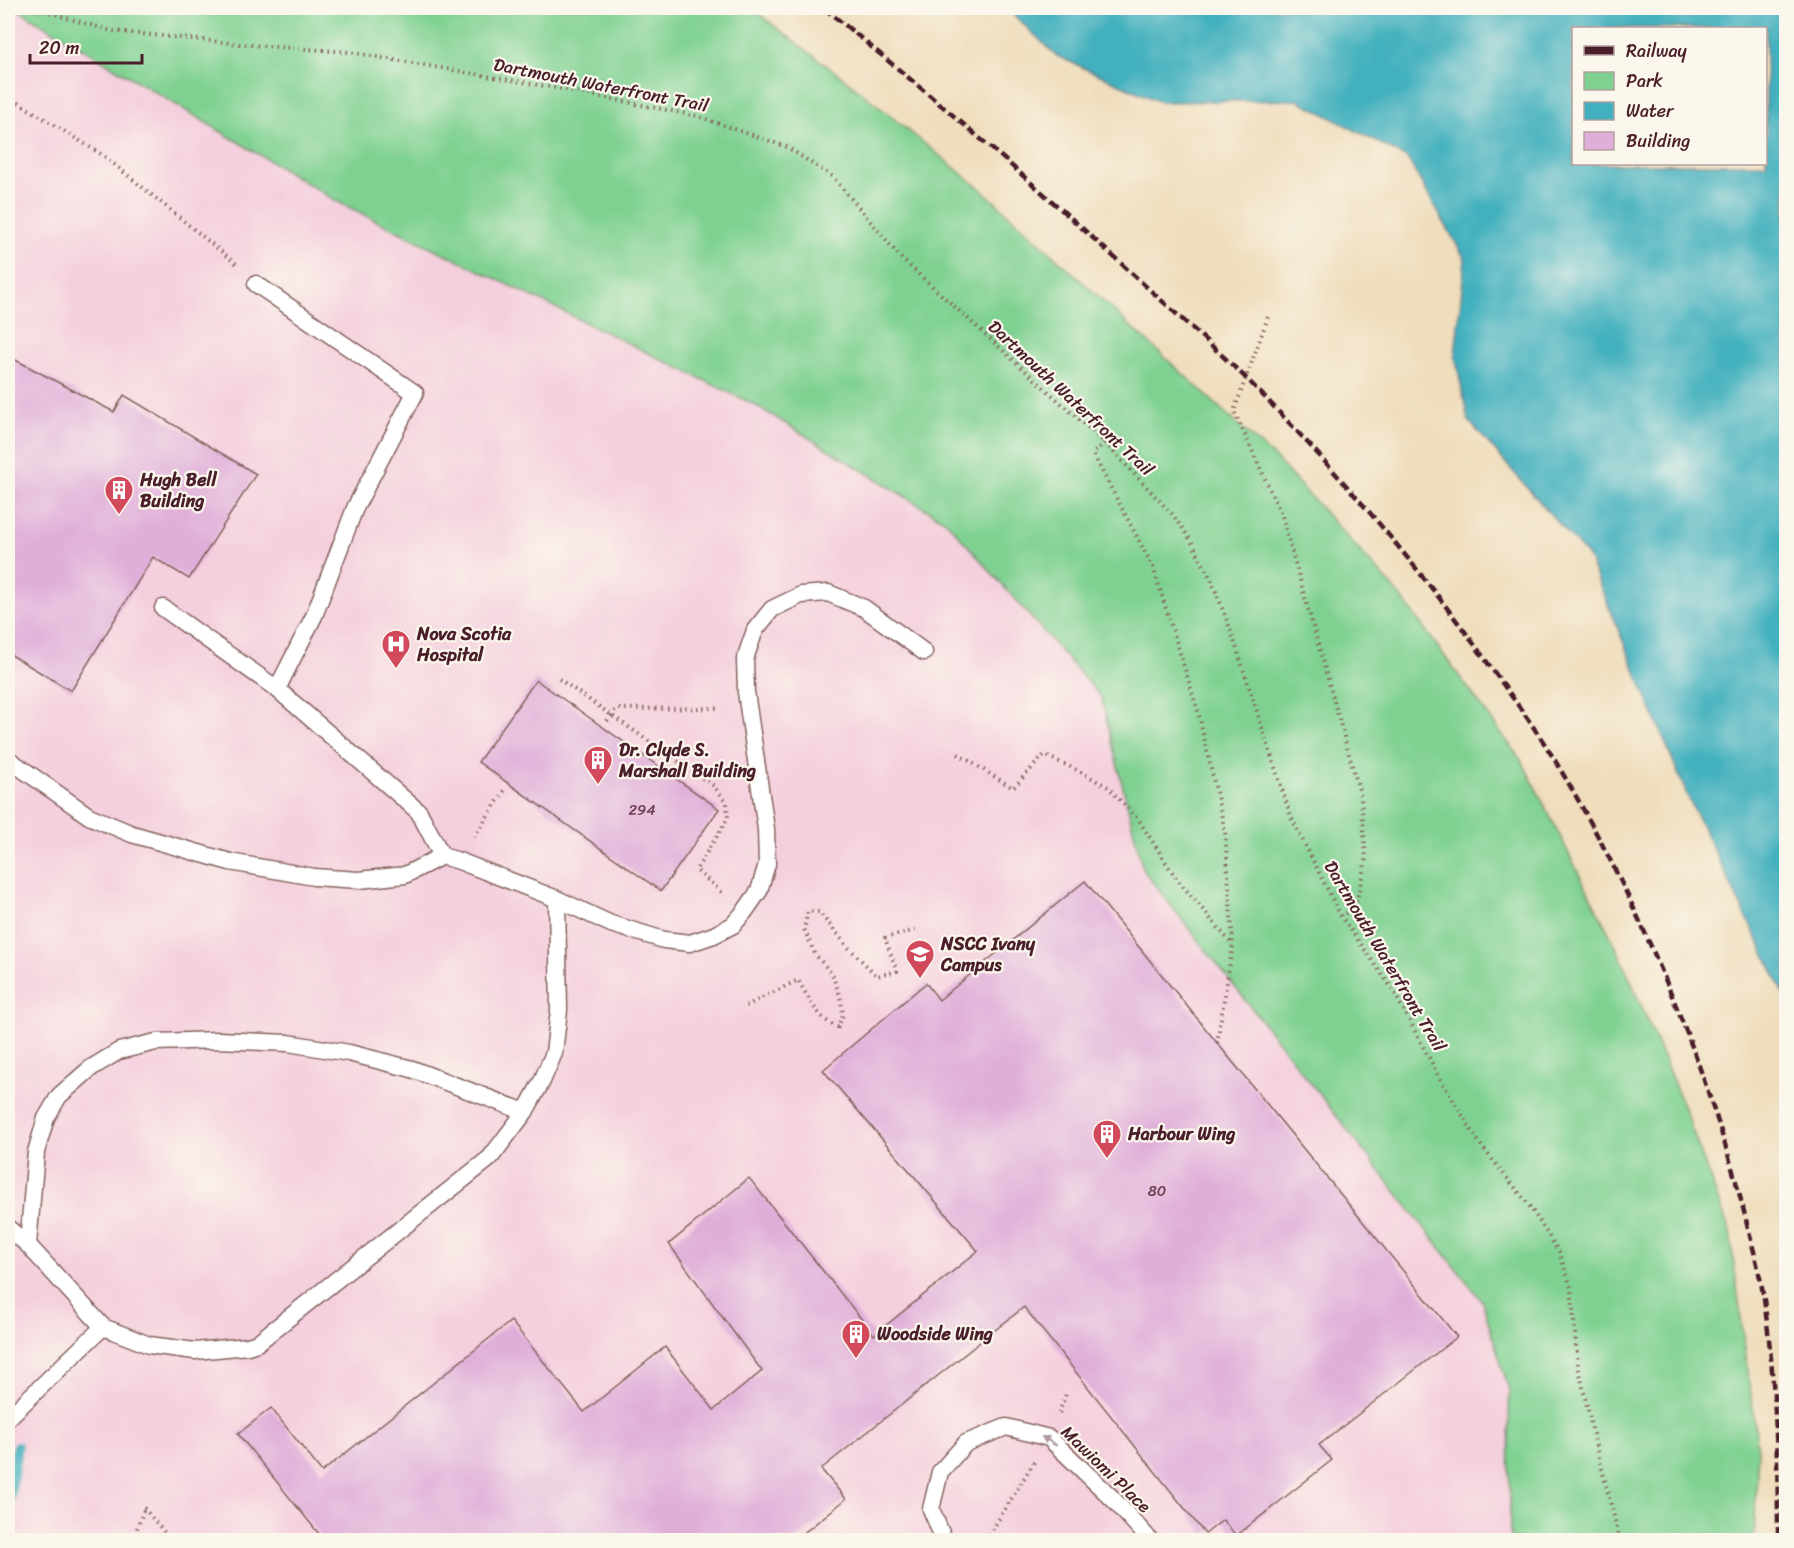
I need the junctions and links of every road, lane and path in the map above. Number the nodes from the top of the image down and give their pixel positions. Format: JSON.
{"nodes":[{"id":1,"x":39,"y":8,"type":"edge"},
{"id":2,"x":8,"y":96,"type":"edge"},
{"id":3,"x":256,"y":284,"type":"joint"},
{"id":4,"x":1268,"y":317,"type":"dead end"},
{"id":5,"x":1104,"y":442,"type":"junction"},
{"id":6,"x":163,"y":608,"type":"dead end"},
{"id":7,"x":924,"y":652,"type":"dead end"},
{"id":8,"x":559,"y":679,"type":"dead end"},
{"id":9,"x":277,"y":689,"type":"junction"},
{"id":10,"x":748,"y":708,"type":"junction"},
{"id":11,"x":612,"y":715,"type":"junction"},
{"id":12,"x":607,"y":721,"type":"dead end"},
{"id":13,"x":958,"y":754,"type":"dead end"},
{"id":14,"x":8,"y":759,"type":"edge"},
{"id":15,"x":505,"y":790,"type":"dead end"},
{"id":16,"x":442,"y":856,"type":"junction"},
{"id":17,"x":459,"y":861,"type":"junction"},
{"id":18,"x":557,"y":899,"type":"junction"},
{"id":19,"x":745,"y":911,"type":"junction"},
{"id":20,"x":1341,"y":916,"type":"junction"},
{"id":21,"x":916,"y":930,"type":"dead end"},
{"id":22,"x":1233,"y":944,"type":"junction"},
{"id":23,"x":746,"y":1006,"type":"dead end"},
{"id":24,"x":1217,"y":1043,"type":"dead end"},
{"id":25,"x":525,"y":1112,"type":"junction"},
{"id":26,"x":8,"y":1228,"type":"edge"},
{"id":27,"x":28,"y":1245,"type":"junction"},
{"id":28,"x":103,"y":1327,"type":"junction"},
{"id":29,"x":1066,"y":1394,"type":"dead end"},
{"id":30,"x":8,"y":1418,"type":"edge"},
{"id":31,"x":1049,"y":1438,"type":"junction"},
{"id":32,"x":134,"y":1540,"type":"edge"},
{"id":33,"x":171,"y":1540,"type":"edge"},
{"id":34,"x":944,"y":1540,"type":"edge"},
{"id":35,"x":986,"y":1540,"type":"edge"},
{"id":36,"x":1150,"y":1540,"type":"edge"},
{"id":37,"x":1620,"y":1540,"type":"edge"}],
"edges":[{"from":1,"to":5,"type":"path","name":"Dartmouth Waterfront Trail"},
{"from":2,"to":3,"type":"path"},
{"from":3,"to":9,"type":"lane"},
{"from":4,"to":20,"type":"path"},
{"from":5,"to":20,"type":"path","name":"Dartmouth Waterfront Trail"},
{"from":5,"to":22,"type":"path"},
{"from":6,"to":9,"type":"lane"},
{"from":7,"to":10,"type":"lane"},
{"from":8,"to":11,"type":"path"},
{"from":9,"to":16,"type":"lane"},
{"from":10,"to":11,"type":"path"},
{"from":10,"to":19,"type":"lane"},
{"from":11,"to":12,"type":"path"},
{"from":11,"to":19,"type":"path"},
{"from":13,"to":22,"type":"path"},
{"from":14,"to":16,"type":"lane"},
{"from":15,"to":17,"type":"path"},
{"from":16,"to":17,"type":"lane"},
{"from":17,"to":18,"type":"lane"},
{"from":18,"to":19,"type":"lane"},
{"from":18,"to":25,"type":"lane"},
{"from":20,"to":37,"type":"path","name":"Dartmouth Waterfront Trail"},
{"from":21,"to":23,"type":"path"},
{"from":22,"to":24,"type":"path"},
{"from":25,"to":27,"type":"lane"},
{"from":25,"to":28,"type":"lane"},
{"from":26,"to":27,"type":"lane"},
{"from":27,"to":28,"type":"lane"},
{"from":28,"to":30,"type":"lane"},
{"from":29,"to":31,"type":"path"},
{"from":31,"to":34,"type":"lane","name":"Mawiomi Place"},
{"from":31,"to":35,"type":"path"},
{"from":31,"to":36,"type":"lane","name":"Mawiomi Place"},
{"from":32,"to":33,"type":"path"}]}
